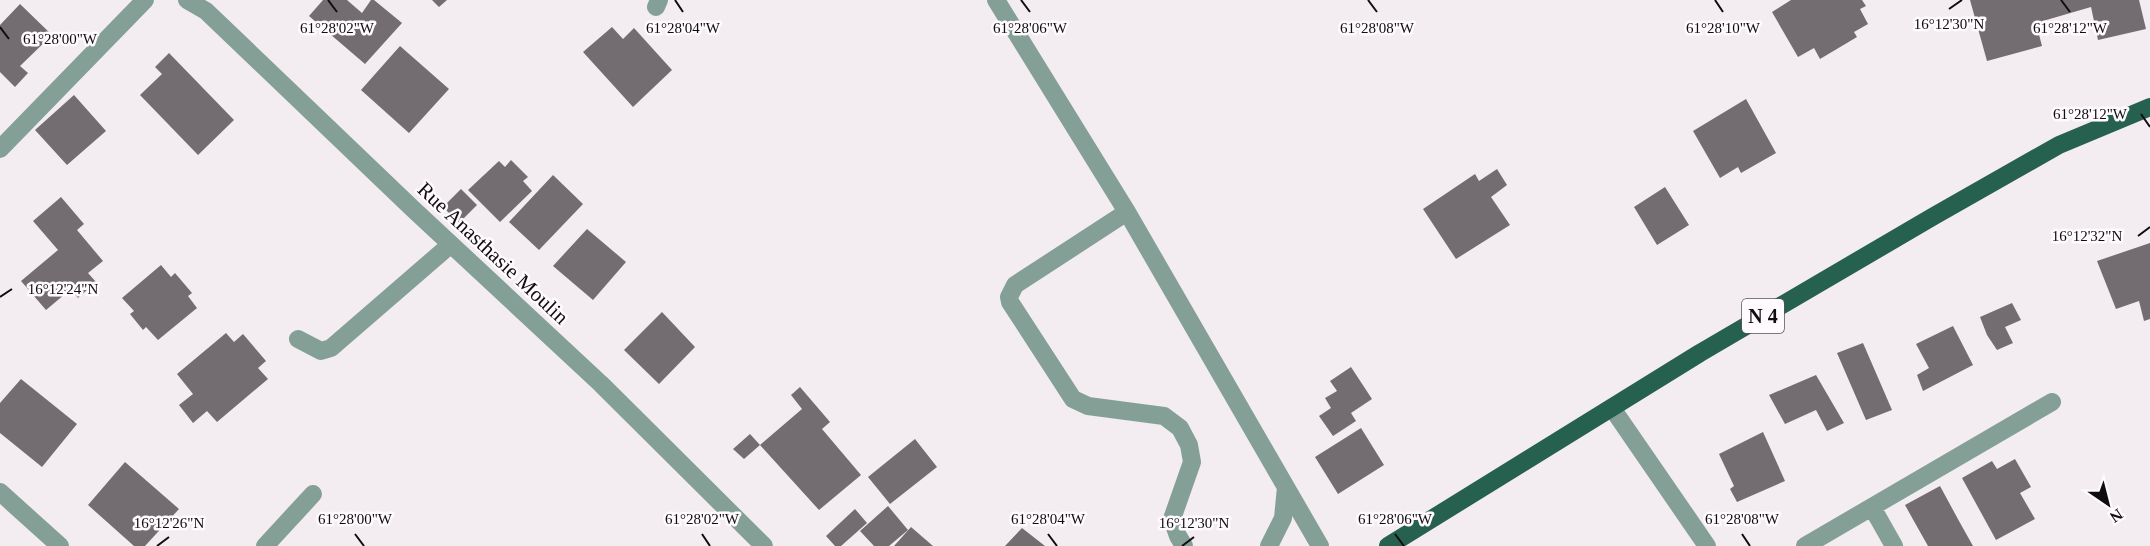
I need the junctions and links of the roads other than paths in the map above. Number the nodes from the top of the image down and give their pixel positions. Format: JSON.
{"nodes":[{"id":1,"x":145,"y":0,"type":"edge"},
{"id":2,"x":187,"y":0,"type":"edge"},
{"id":3,"x":996,"y":0,"type":"edge"},
{"id":4,"x":212,"y":5,"type":"edge"},
{"id":5,"x":2150,"y":107,"type":"edge"},
{"id":6,"x":0,"y":148,"type":"edge"},
{"id":7,"x":1127,"y":212,"type":"junction"},
{"id":8,"x":450,"y":245,"type":"junction"},
{"id":9,"x":298,"y":339,"type":"dead end"},
{"id":10,"x":2052,"y":402,"type":"dead end"},
{"id":11,"x":1612,"y":408,"type":"junction"},
{"id":12,"x":1286,"y":487,"type":"junction"},
{"id":13,"x":0,"y":492,"type":"edge"},
{"id":14,"x":313,"y":494,"type":"dead end"},
{"id":15,"x":1872,"y":507,"type":"junction"},
{"id":16,"x":60,"y":546,"type":"edge"},
{"id":17,"x":265,"y":546,"type":"edge"},
{"id":18,"x":764,"y":546,"type":"edge"},
{"id":19,"x":1184,"y":546,"type":"edge"},
{"id":20,"x":1269,"y":546,"type":"edge"},
{"id":21,"x":1320,"y":546,"type":"edge"},
{"id":22,"x":1388,"y":546,"type":"edge"},
{"id":23,"x":1707,"y":546,"type":"edge"},
{"id":24,"x":1805,"y":546,"type":"edge"},
{"id":25,"x":1894,"y":546,"type":"edge"}],
"edges":[{"from":1,"to":6,"type":"street"},
{"from":2,"to":4,"type":"street","name":"Rue Anasthasie Moulin"},
{"from":3,"to":7,"type":"street"},
{"from":4,"to":8,"type":"street","name":"Rue Anasthasie Moulin"},
{"from":5,"to":11,"type":"main road","number":"N 4"},
{"from":7,"to":12,"type":"street"},
{"from":7,"to":19,"type":"street"},
{"from":8,"to":9,"type":"street"},
{"from":8,"to":18,"type":"street","name":"Rue Anasthasie Moulin"},
{"from":10,"to":15,"type":"street"},
{"from":11,"to":22,"type":"main road","number":"N 4"},
{"from":11,"to":23,"type":"street"},
{"from":12,"to":20,"type":"street"},
{"from":12,"to":21,"type":"street"},
{"from":13,"to":16,"type":"street"},
{"from":14,"to":17,"type":"street"},
{"from":15,"to":24,"type":"street"},
{"from":15,"to":25,"type":"street"}]}
